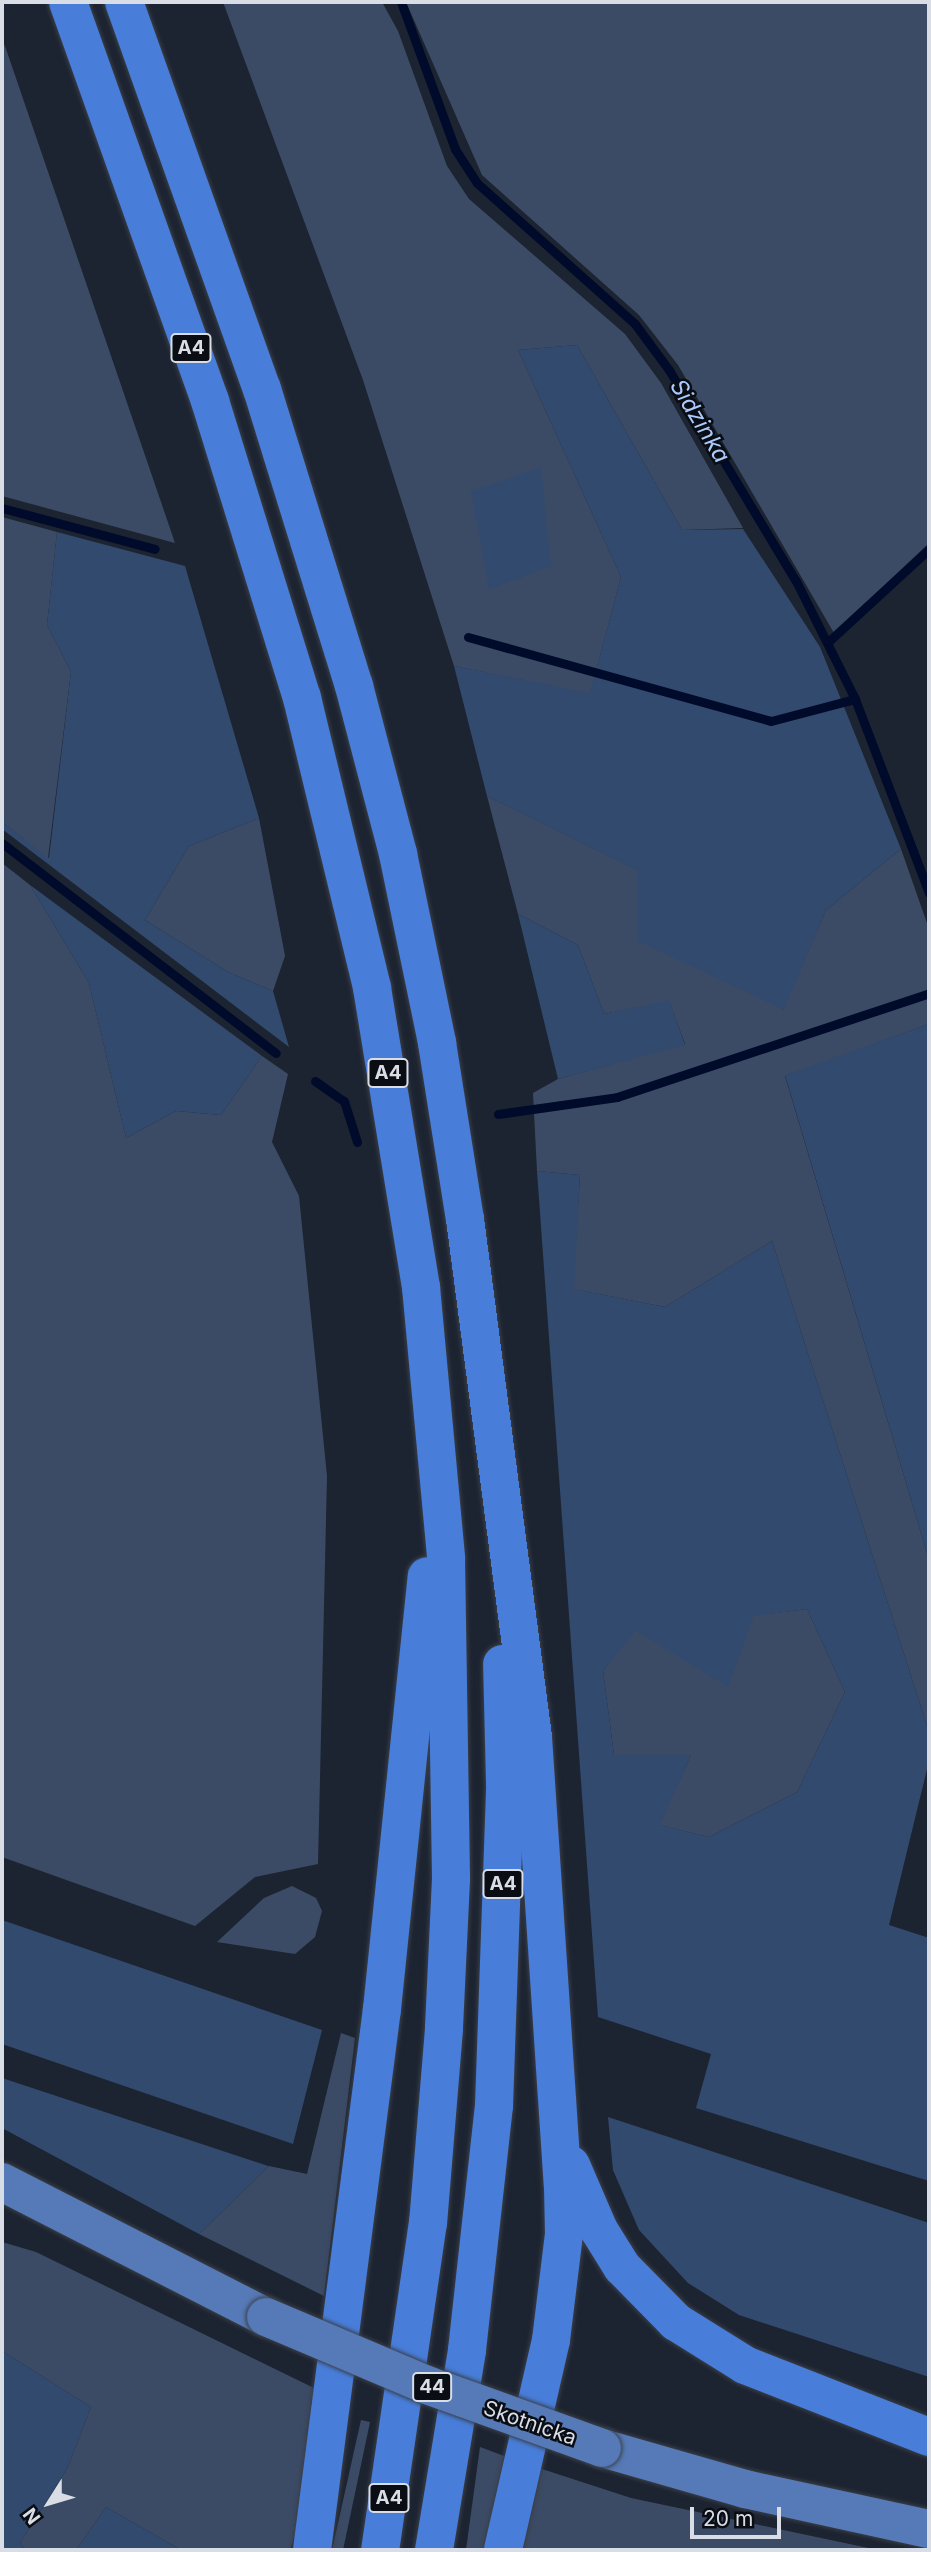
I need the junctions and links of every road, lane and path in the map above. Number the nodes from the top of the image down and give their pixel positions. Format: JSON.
{"nodes":[{"id":1,"x":68,"y":2,"type":"edge"},
{"id":2,"x":124,"y":2,"type":"edge"},
{"id":3,"x":489,"y":1416,"type":"junction"},
{"id":4,"x":439,"y":1454,"type":"junction"},
{"id":5,"x":559,"y":2134,"type":"junction"},
{"id":6,"x":2,"y":2182,"type":"edge"},
{"id":7,"x":929,"y":2437,"type":"edge"},
{"id":8,"x":929,"y":2529,"type":"edge"},
{"id":9,"x":312,"y":2550,"type":"edge"},
{"id":10,"x":380,"y":2550,"type":"edge"},
{"id":11,"x":434,"y":2550,"type":"edge"},
{"id":12,"x":503,"y":2550,"type":"edge"}],
"edges":[{"from":1,"to":4,"type":"highway","number":"A4"},
{"from":2,"to":3,"type":"highway","number":"A4"},
{"from":3,"to":5,"type":"highway"},
{"from":3,"to":11,"type":"highway","number":"A4"},
{"from":4,"to":9,"type":"highway"},
{"from":4,"to":10,"type":"highway","number":"A4"},
{"from":5,"to":7,"type":"highway"},
{"from":5,"to":12,"type":"highway"},
{"from":6,"to":8,"type":"main road","name":"Skotnicka","number":"44","bridge":true}]}
